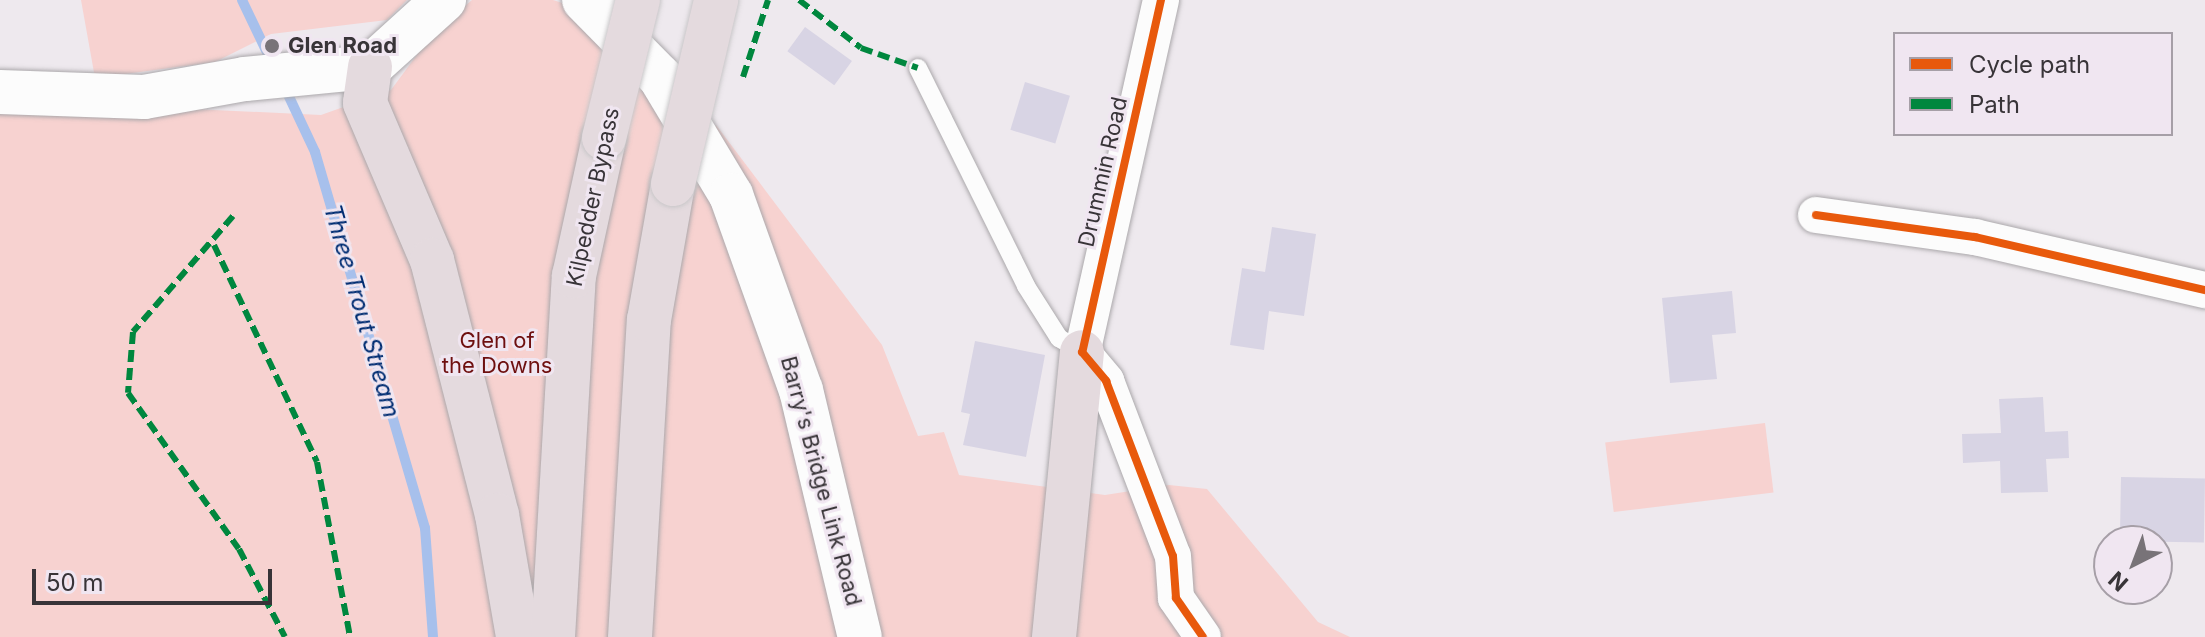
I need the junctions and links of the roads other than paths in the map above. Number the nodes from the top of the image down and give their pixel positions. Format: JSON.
{"nodes":[{"id":1,"x":444,"y":0,"type":"edge"},
{"id":2,"x":584,"y":0,"type":"edge"},
{"id":3,"x":638,"y":0,"type":"edge"},
{"id":4,"x":716,"y":0,"type":"edge"},
{"id":5,"x":1161,"y":0,"type":"edge"},
{"id":6,"x":370,"y":67,"type":"junction"},
{"id":7,"x":918,"y":68,"type":"dead end"},
{"id":8,"x":0,"y":92,"type":"edge"},
{"id":9,"x":1816,"y":215,"type":"dead end"},
{"id":10,"x":2205,"y":290,"type":"edge"},
{"id":11,"x":1082,"y":352,"type":"junction"},
{"id":12,"x":518,"y":637,"type":"edge"},
{"id":13,"x":553,"y":637,"type":"edge"},
{"id":14,"x":630,"y":637,"type":"edge"},
{"id":15,"x":860,"y":637,"type":"edge"},
{"id":16,"x":1054,"y":637,"type":"edge"},
{"id":17,"x":1203,"y":637,"type":"edge"}],
"edges":[{"from":1,"to":6,"type":"main road"},
{"from":2,"to":15,"type":"main road","name":"Barry's Bridge Link Road"},
{"from":3,"to":13,"type":"highway","name":"Kilpedder Bypass","bridge":true},
{"from":4,"to":14,"type":"highway","bridge":true},
{"from":5,"to":11,"type":"street","name":"Drummin Road"},
{"from":6,"to":8,"type":"main road"},
{"from":6,"to":12,"type":"highway"},
{"from":7,"to":11,"type":"lane"},
{"from":9,"to":10,"type":"street"},
{"from":11,"to":16,"type":"highway"},
{"from":11,"to":17,"type":"street"}]}
